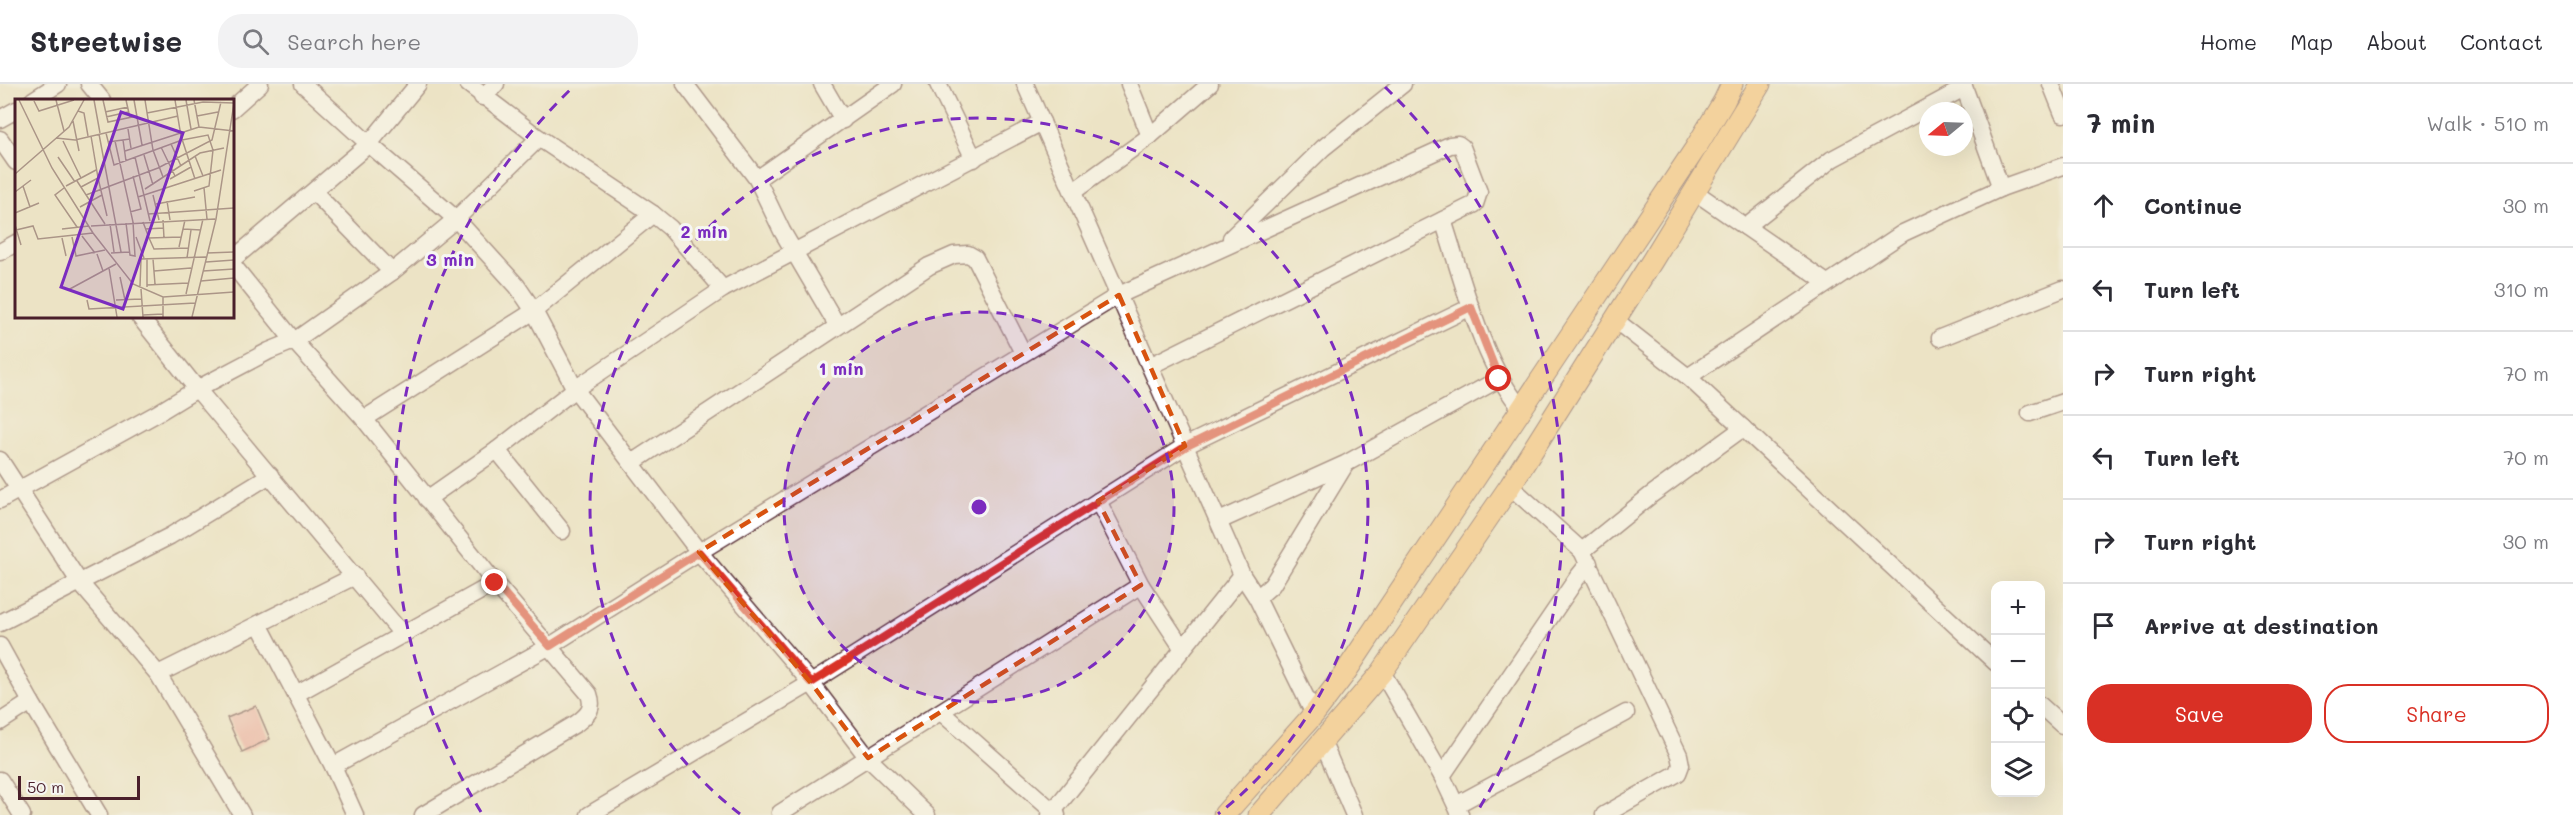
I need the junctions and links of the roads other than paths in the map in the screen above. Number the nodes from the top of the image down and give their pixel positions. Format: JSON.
{"nodes":[{"id":1,"x":58,"y":84,"type":"edge"},
{"id":2,"x":89,"y":84,"type":"edge"},
{"id":3,"x":260,"y":84,"type":"edge"},
{"id":4,"x":303,"y":84,"type":"edge"},
{"id":5,"x":418,"y":84,"type":"edge"},
{"id":6,"x":468,"y":84,"type":"edge"},
{"id":7,"x":496,"y":84,"type":"edge"},
{"id":8,"x":685,"y":84,"type":"edge"},
{"id":9,"x":822,"y":84,"type":"edge"},
{"id":10,"x":893,"y":84,"type":"edge"},
{"id":11,"x":938,"y":84,"type":"edge"},
{"id":12,"x":1025,"y":84,"type":"edge"},
{"id":13,"x":1129,"y":84,"type":"edge"},
{"id":14,"x":1210,"y":84,"type":"edge"},
{"id":15,"x":1403,"y":84,"type":"edge"},
{"id":16,"x":1732,"y":84,"type":"edge"},
{"id":17,"x":1760,"y":84,"type":"edge"},
{"id":18,"x":2051,"y":84,"type":"edge"},
{"id":19,"x":1963,"y":86,"type":"edge"},
{"id":20,"x":482,"y":97,"type":"junction"},
{"id":21,"x":35,"y":99,"type":"edge"},
{"id":22,"x":101,"y":99,"type":"edge"},
{"id":23,"x":234,"y":107,"type":"edge"},
{"id":24,"x":15,"y":111,"type":"edge"},
{"id":25,"x":2063,"y":114,"type":"edge"},
{"id":26,"x":0,"y":119,"type":"edge"},
{"id":27,"x":843,"y":120,"type":"junction"},
{"id":28,"x":1042,"y":122,"type":"junction"},
{"id":29,"x":1150,"y":136,"type":"junction"},
{"id":30,"x":539,"y":138,"type":"junction"},
{"id":31,"x":0,"y":139,"type":"edge"},
{"id":32,"x":369,"y":144,"type":"junction"},
{"id":33,"x":974,"y":159,"type":"junction"},
{"id":34,"x":15,"y":161,"type":"edge"},
{"id":35,"x":2063,"y":166,"type":"edge"},
{"id":36,"x":757,"y":179,"type":"junction"},
{"id":37,"x":2001,"y":188,"type":"junction"},
{"id":38,"x":1074,"y":191,"type":"junction"},
{"id":39,"x":315,"y":192,"type":"junction"},
{"id":40,"x":1695,"y":192,"type":"junction"},
{"id":41,"x":653,"y":214,"type":"junction"},
{"id":42,"x":456,"y":219,"type":"junction"},
{"id":43,"x":1443,"y":220,"type":"junction"},
{"id":44,"x":1746,"y":227,"type":"junction"},
{"id":45,"x":15,"y":244,"type":"edge"},
{"id":46,"x":1222,"y":247,"type":"junction"},
{"id":47,"x":795,"y":251,"type":"junction"},
{"id":48,"x":0,"y":252,"type":"edge"},
{"id":49,"x":234,"y":260,"type":"edge"},
{"id":50,"x":234,"y":265,"type":"edge"},
{"id":51,"x":392,"y":272,"type":"junction"},
{"id":52,"x":1827,"y":283,"type":"junction"},
{"id":53,"x":723,"y":289,"type":"junction"},
{"id":54,"x":2063,"y":289,"type":"edge"},
{"id":55,"x":1119,"y":295,"type":"junction"},
{"id":56,"x":1471,"y":307,"type":"junction"},
{"id":57,"x":534,"y":311,"type":"junction"},
{"id":58,"x":142,"y":318,"type":"edge"},
{"id":59,"x":1616,"y":320,"type":"junction"},
{"id":60,"x":837,"y":325,"type":"junction"},
{"id":61,"x":1940,"y":338,"type":"dead end"},
{"id":62,"x":294,"y":341,"type":"junction"},
{"id":63,"x":1023,"y":353,"type":"junction"},
{"id":64,"x":1150,"y":366,"type":"junction"},
{"id":65,"x":1688,"y":377,"type":"junction"},
{"id":66,"x":1499,"y":379,"type":"junction"},
{"id":67,"x":197,"y":389,"type":"junction"},
{"id":68,"x":575,"y":389,"type":"junction"},
{"id":69,"x":2063,"y":402,"type":"edge"},
{"id":70,"x":1523,"y":410,"type":"junction"},
{"id":71,"x":2030,"y":413,"type":"dead end"},
{"id":72,"x":364,"y":419,"type":"junction"},
{"id":73,"x":1743,"y":428,"type":"junction"},
{"id":74,"x":1185,"y":447,"type":"junction"},
{"id":75,"x":497,"y":450,"type":"junction"},
{"id":76,"x":0,"y":460,"type":"edge"},
{"id":77,"x":633,"y":462,"type":"junction"},
{"id":78,"x":1345,"y":464,"type":"junction"},
{"id":79,"x":270,"y":475,"type":"junction"},
{"id":80,"x":1510,"y":486,"type":"junction"},
{"id":81,"x":20,"y":491,"type":"junction"},
{"id":82,"x":427,"y":499,"type":"junction"},
{"id":83,"x":0,"y":500,"type":"edge"},
{"id":84,"x":1098,"y":501,"type":"junction"},
{"id":85,"x":1219,"y":521,"type":"junction"},
{"id":86,"x":562,"y":531,"type":"dead end"},
{"id":87,"x":699,"y":552,"type":"junction"},
{"id":88,"x":1586,"y":557,"type":"junction"},
{"id":89,"x":1242,"y":575,"type":"junction"},
{"id":90,"x":356,"y":576,"type":"junction"},
{"id":91,"x":80,"y":583,"type":"junction"},
{"id":92,"x":495,"y":583,"type":"junction"},
{"id":93,"x":1142,"y":585,"type":"junction"},
{"id":94,"x":1257,"y":598,"type":"junction"},
{"id":95,"x":0,"y":622,"type":"edge"},
{"id":96,"x":260,"y":624,"type":"junction"},
{"id":97,"x":404,"y":635,"type":"junction"},
{"id":98,"x":0,"y":646,"type":"edge"},
{"id":99,"x":550,"y":646,"type":"junction"},
{"id":100,"x":1184,"y":649,"type":"junction"},
{"id":101,"x":1991,"y":659,"type":"edge"},
{"id":102,"x":1382,"y":672,"type":"junction"},
{"id":103,"x":158,"y":674,"type":"junction"},
{"id":104,"x":811,"y":683,"type":"junction"},
{"id":105,"x":296,"y":694,"type":"junction"},
{"id":106,"x":31,"y":702,"type":"junction"},
{"id":107,"x":2045,"y":710,"type":"edge"},
{"id":108,"x":941,"y":712,"type":"junction"},
{"id":109,"x":1626,"y":713,"type":"dead end"},
{"id":110,"x":1314,"y":714,"type":"junction"},
{"id":111,"x":0,"y":722,"type":"edge"},
{"id":112,"x":2062,"y":725,"type":"edge"},
{"id":113,"x":1322,"y":741,"type":"junction"},
{"id":114,"x":868,"y":758,"type":"junction"},
{"id":115,"x":333,"y":766,"type":"junction"},
{"id":116,"x":1442,"y":776,"type":"junction"},
{"id":117,"x":0,"y":780,"type":"edge"},
{"id":118,"x":1458,"y":810,"type":"edge"},
{"id":119,"x":780,"y":814,"type":"edge"},
{"id":120,"x":1053,"y":814,"type":"edge"},
{"id":121,"x":22,"y":815,"type":"edge"},
{"id":122,"x":99,"y":815,"type":"edge"},
{"id":123,"x":242,"y":815,"type":"edge"},
{"id":124,"x":356,"y":815,"type":"edge"},
{"id":125,"x":423,"y":815,"type":"edge"},
{"id":126,"x":589,"y":815,"type":"edge"},
{"id":127,"x":927,"y":815,"type":"edge"},
{"id":128,"x":1224,"y":815,"type":"edge"},
{"id":129,"x":1258,"y":815,"type":"edge"},
{"id":130,"x":1354,"y":815,"type":"edge"},
{"id":131,"x":1604,"y":815,"type":"edge"}],
"edges":[{"from":1,"to":21,"type":"street"},
{"from":2,"to":22,"type":"street"},
{"from":3,"to":23,"type":"street"},
{"from":4,"to":32,"type":"street"},
{"from":5,"to":32,"type":"street"},
{"from":6,"to":20,"type":"street"},
{"from":7,"to":20,"type":"street"},
{"from":8,"to":36,"type":"street"},
{"from":9,"to":27,"type":"street"},
{"from":10,"to":27,"type":"street"},
{"from":11,"to":33,"type":"street"},
{"from":12,"to":28,"type":"street"},
{"from":13,"to":29,"type":"street"},
{"from":14,"to":29,"type":"street"},
{"from":15,"to":46,"type":"street"},
{"from":16,"to":70,"type":"main road"},
{"from":17,"to":40,"type":"main road"},
{"from":18,"to":25,"type":"street"},
{"from":19,"to":37,"type":"street"},
{"from":19,"to":44,"type":"street"},
{"from":20,"to":30,"type":"street"},
{"from":24,"to":26,"type":"street"},
{"from":27,"to":36,"type":"street"},
{"from":28,"to":33,"type":"street"},
{"from":28,"to":38,"type":"street"},
{"from":29,"to":38,"type":"street"},
{"from":30,"to":41,"type":"street"},
{"from":30,"to":42,"type":"street"},
{"from":31,"to":34,"type":"street"},
{"from":32,"to":39,"type":"street"},
{"from":32,"to":42,"type":"street"},
{"from":33,"to":47,"type":"street"},
{"from":35,"to":37,"type":"street"},
{"from":36,"to":47,"type":"street"},
{"from":37,"to":52,"type":"street"},
{"from":38,"to":55,"type":"street"},
{"from":39,"to":49,"type":"street"},
{"from":39,"to":51,"type":"street"},
{"from":40,"to":44,"type":"street"},
{"from":40,"to":59,"type":"main road"},
{"from":41,"to":53,"type":"street"},
{"from":41,"to":57,"type":"street"},
{"from":42,"to":51,"type":"street"},
{"from":42,"to":57,"type":"street"},
{"from":43,"to":46,"type":"street"},
{"from":43,"to":56,"type":"street"},
{"from":43,"to":64,"type":"street"},
{"from":44,"to":52,"type":"street"},
{"from":45,"to":48,"type":"street"},
{"from":46,"to":55,"type":"street"},
{"from":47,"to":53,"type":"street"},
{"from":47,"to":60,"type":"street"},
{"from":50,"to":62,"type":"street"},
{"from":51,"to":62,"type":"street"},
{"from":52,"to":65,"type":"street"},
{"from":53,"to":68,"type":"street"},
{"from":54,"to":61,"type":"street"},
{"from":55,"to":63,"type":"street"},
{"from":55,"to":64,"type":"street"},
{"from":56,"to":66,"type":"street"},
{"from":56,"to":74,"type":"street"},
{"from":57,"to":68,"type":"street"},
{"from":57,"to":72,"type":"street"},
{"from":58,"to":67,"type":"street"},
{"from":59,"to":65,"type":"street"},
{"from":59,"to":80,"type":"main road"},
{"from":60,"to":63,"type":"street"},
{"from":60,"to":77,"type":"street"},
{"from":62,"to":67,"type":"street"},
{"from":62,"to":72,"type":"street"},
{"from":63,"to":87,"type":"street"},
{"from":64,"to":74,"type":"street"},
{"from":65,"to":73,"type":"street"},
{"from":66,"to":70,"type":"street"},
{"from":66,"to":78,"type":"street"},
{"from":67,"to":79,"type":"street"},
{"from":67,"to":81,"type":"street"},
{"from":68,"to":75,"type":"street"},
{"from":68,"to":77,"type":"street"},
{"from":69,"to":71,"type":"street"},
{"from":70,"to":110,"type":"main road"},
{"from":72,"to":82,"type":"street"},
{"from":73,"to":88,"type":"street"},
{"from":73,"to":101,"type":"street"},
{"from":74,"to":84,"type":"street"},
{"from":74,"to":85,"type":"street"},
{"from":75,"to":82,"type":"street"},
{"from":75,"to":86,"type":"street"},
{"from":76,"to":81,"type":"street"},
{"from":77,"to":87,"type":"street"},
{"from":78,"to":85,"type":"street"},
{"from":78,"to":94,"type":"street"},
{"from":79,"to":90,"type":"street"},
{"from":79,"to":91,"type":"street"},
{"from":80,"to":88,"type":"street"},
{"from":80,"to":102,"type":"main road"},
{"from":81,"to":83,"type":"street"},
{"from":81,"to":91,"type":"street"},
{"from":82,"to":92,"type":"street"},
{"from":84,"to":93,"type":"street"},
{"from":84,"to":104,"type":"street"},
{"from":85,"to":89,"type":"street"},
{"from":87,"to":99,"type":"street"},
{"from":87,"to":104,"type":"street"},
{"from":88,"to":116,"type":"street"},
{"from":88,"to":131,"type":"street"},
{"from":89,"to":94,"type":"street"},
{"from":89,"to":100,"type":"street"},
{"from":90,"to":96,"type":"street"},
{"from":90,"to":97,"type":"street"},
{"from":91,"to":95,"type":"street"},
{"from":91,"to":103,"type":"street"},
{"from":92,"to":97,"type":"street"},
{"from":92,"to":99,"type":"street"},
{"from":93,"to":100,"type":"street"},
{"from":93,"to":108,"type":"street"},
{"from":94,"to":110,"type":"street"},
{"from":96,"to":103,"type":"street"},
{"from":96,"to":105,"type":"street"},
{"from":97,"to":105,"type":"street"},
{"from":98,"to":106,"type":"street"},
{"from":99,"to":115,"type":"street"},
{"from":99,"to":125,"type":"street"},
{"from":100,"to":120,"type":"street"},
{"from":102,"to":113,"type":"main road"},
{"from":102,"to":116,"type":"street"},
{"from":103,"to":123,"type":"street"},
{"from":104,"to":114,"type":"street"},
{"from":104,"to":126,"type":"street"},
{"from":105,"to":115,"type":"street"},
{"from":106,"to":111,"type":"street"},
{"from":106,"to":122,"type":"street"},
{"from":107,"to":112,"type":"street"},
{"from":108,"to":114,"type":"street"},
{"from":108,"to":120,"type":"street"},
{"from":109,"to":118,"type":"street"},
{"from":110,"to":128,"type":"main road"},
{"from":113,"to":129,"type":"main road"},
{"from":113,"to":130,"type":"street"},
{"from":114,"to":119,"type":"street"},
{"from":114,"to":127,"type":"street"},
{"from":115,"to":124,"type":"street"},
{"from":116,"to":118,"type":"street"},
{"from":117,"to":121,"type":"street"}]}
